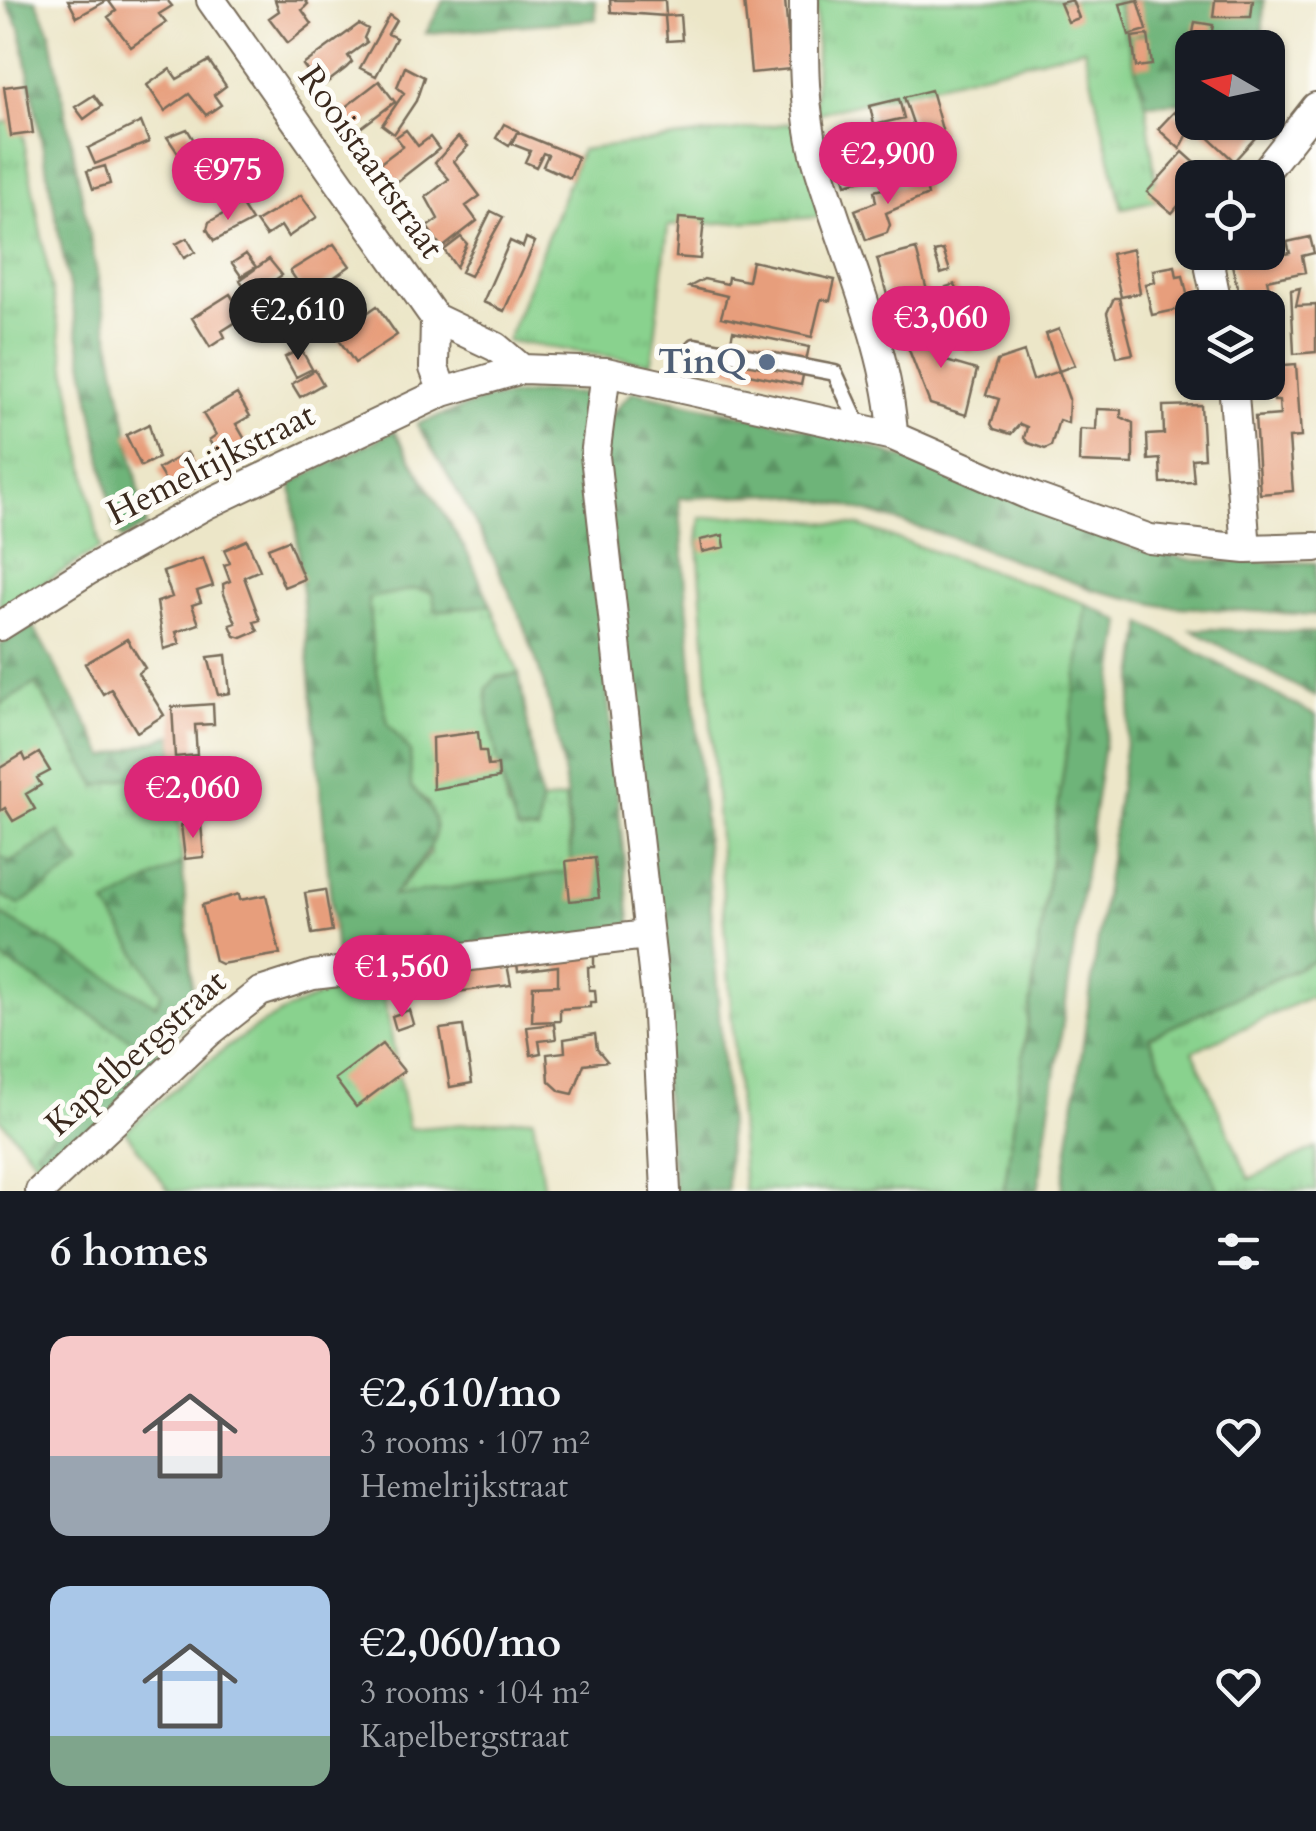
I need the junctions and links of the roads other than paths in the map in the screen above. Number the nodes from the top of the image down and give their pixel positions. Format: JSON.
{"nodes":[{"id":1,"x":211,"y":0,"type":"edge"},
{"id":2,"x":804,"y":0,"type":"edge"},
{"id":3,"x":1316,"y":107,"type":"edge"},
{"id":4,"x":1274,"y":160,"type":"edge"},
{"id":5,"x":435,"y":318,"type":"junction"},
{"id":6,"x":522,"y":369,"type":"junction"},
{"id":7,"x":606,"y":372,"type":"junction"},
{"id":8,"x":668,"y":384,"type":"junction"},
{"id":9,"x":444,"y":392,"type":"junction"},
{"id":10,"x":1234,"y":400,"type":"edge"},
{"id":11,"x":860,"y":428,"type":"junction"},
{"id":12,"x":893,"y":436,"type":"junction"},
{"id":13,"x":1316,"y":547,"type":"edge"},
{"id":14,"x":1246,"y":549,"type":"junction"},
{"id":15,"x":0,"y":626,"type":"edge"},
{"id":16,"x":646,"y":935,"type":"junction"},
{"id":17,"x":40,"y":1191,"type":"edge"},
{"id":18,"x":666,"y":1191,"type":"edge"}],
"edges":[{"from":1,"to":5,"type":"street","name":"Rooistaartstraat"},
{"from":2,"to":12,"type":"street"},
{"from":3,"to":4,"type":"street"},
{"from":5,"to":6,"type":"street","name":"Rooistaartstraat"},
{"from":5,"to":9,"type":"street"},
{"from":6,"to":7,"type":"street"},
{"from":6,"to":9,"type":"street","name":"Hemelrijkstraat"},
{"from":7,"to":8,"type":"street"},
{"from":7,"to":16,"type":"street"},
{"from":8,"to":11,"type":"street"},
{"from":8,"to":11,"type":"lane"},
{"from":9,"to":15,"type":"street","name":"Hemelrijkstraat"},
{"from":10,"to":14,"type":"street"},
{"from":11,"to":12,"type":"street"},
{"from":12,"to":14,"type":"street"},
{"from":13,"to":14,"type":"street"},
{"from":16,"to":17,"type":"street","name":"Kapelbergstraat"},
{"from":16,"to":18,"type":"street"}]}
